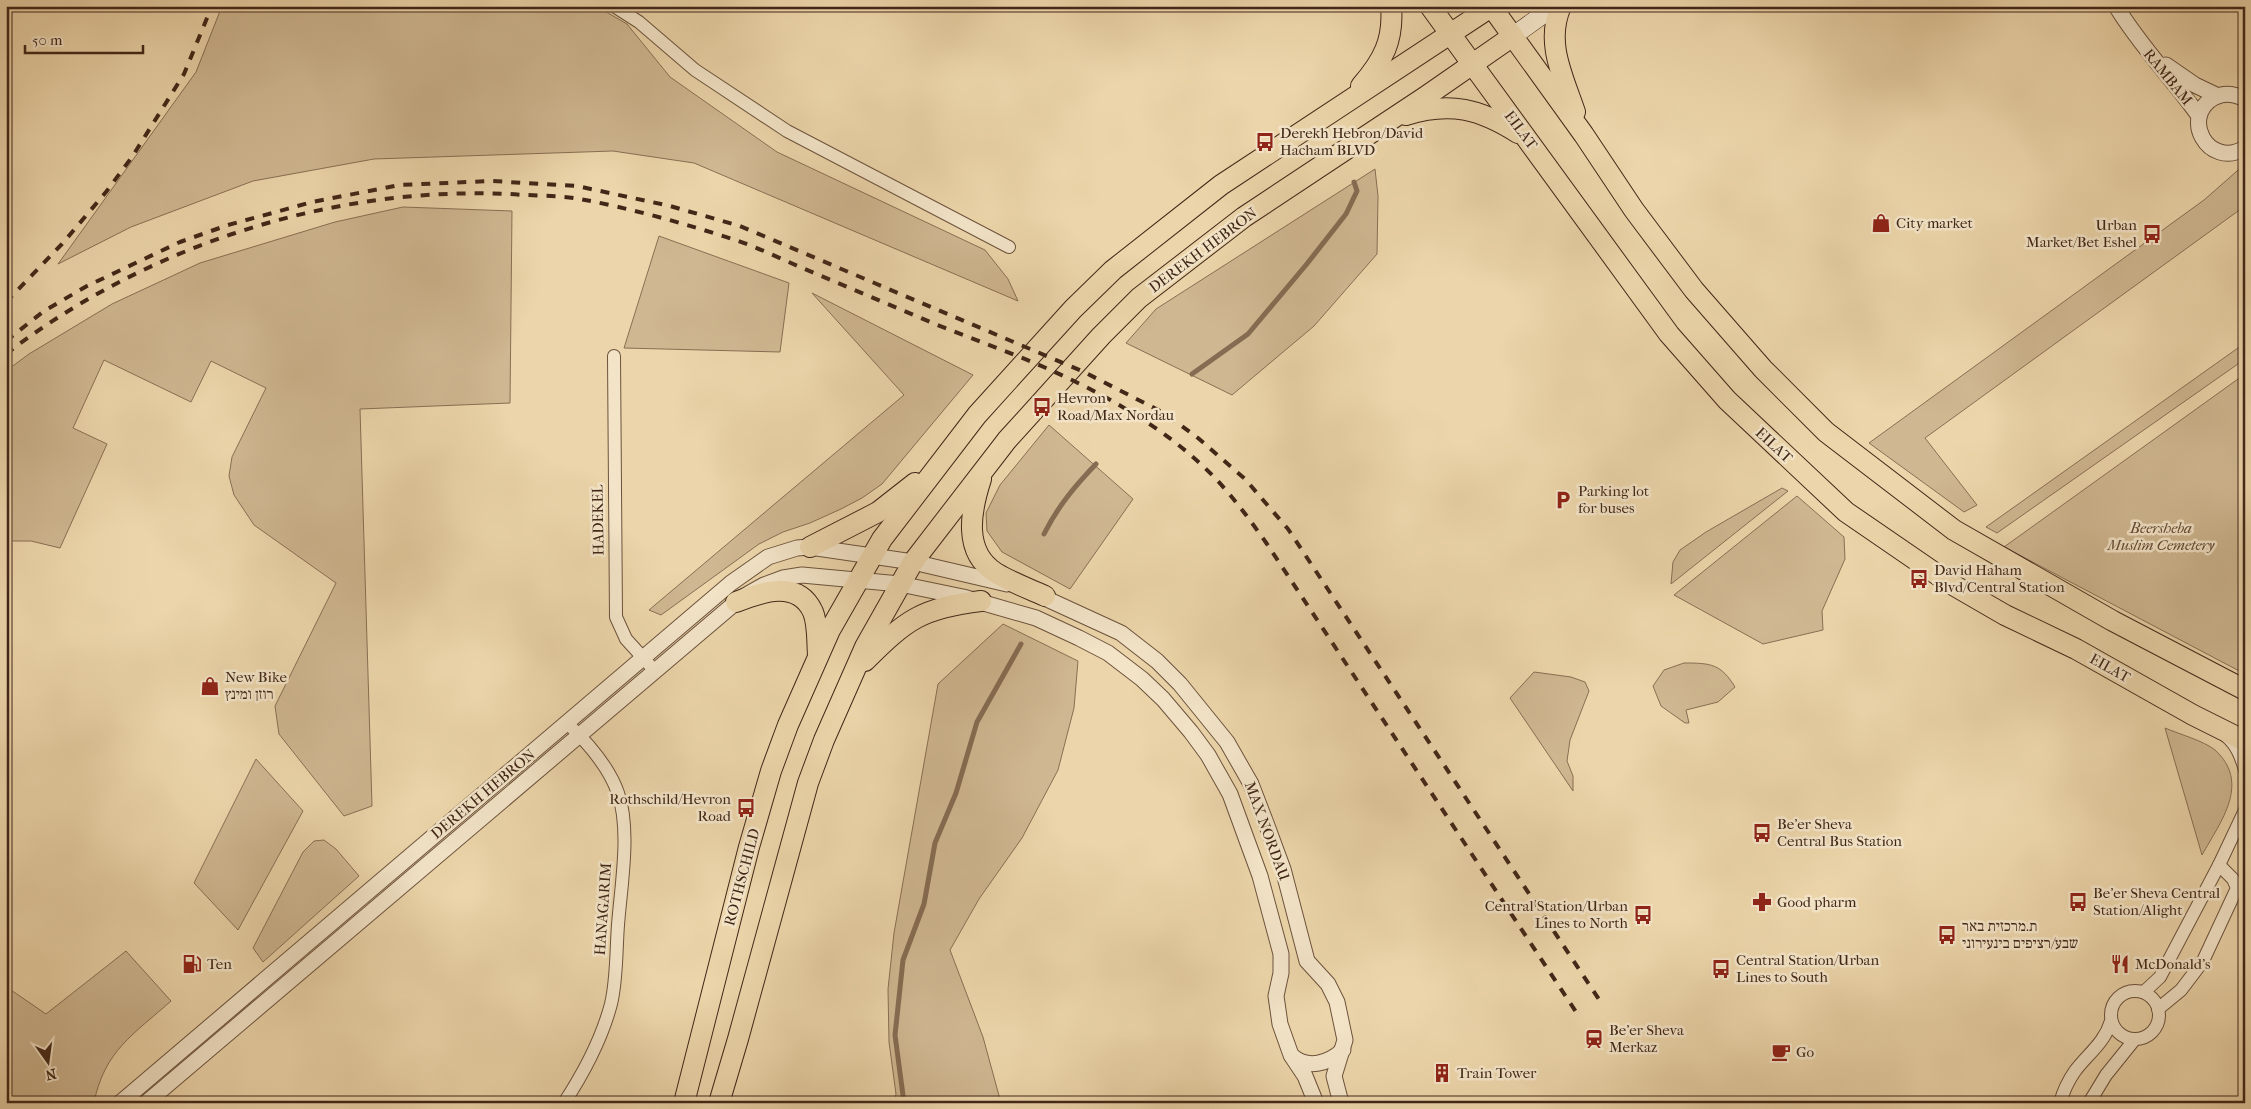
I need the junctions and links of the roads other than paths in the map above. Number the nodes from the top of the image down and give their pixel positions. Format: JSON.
{"nodes":[{"id":1,"x":614,"y":6,"type":"edge"},
{"id":2,"x":1391,"y":6,"type":"edge"},
{"id":3,"x":1430,"y":6,"type":"edge"},
{"id":4,"x":1491,"y":6,"type":"edge"},
{"id":5,"x":1554,"y":6,"type":"edge"},
{"id":6,"x":1561,"y":6,"type":"edge"},
{"id":7,"x":2116,"y":6,"type":"edge"},
{"id":8,"x":1450,"y":34,"type":"junction"},
{"id":9,"x":1513,"y":36,"type":"junction"},
{"id":10,"x":2137,"y":39,"type":"junction"},
{"id":11,"x":1471,"y":65,"type":"junction"},
{"id":12,"x":2218,"y":96,"type":"junction"},
{"id":13,"x":2245,"y":99,"type":"edge"},
{"id":14,"x":1346,"y":103,"type":"junction"},
{"id":15,"x":2199,"y":116,"type":"junction"},
{"id":16,"x":1388,"y":122,"type":"junction"},
{"id":17,"x":1584,"y":134,"type":"junction"},
{"id":18,"x":1528,"y":139,"type":"junction"},
{"id":19,"x":2244,"y":149,"type":"edge"},
{"id":20,"x":1009,"y":247,"type":"dead end"},
{"id":21,"x":614,"y":356,"type":"dead end"},
{"id":22,"x":937,"y":466,"type":"junction"},
{"id":23,"x":984,"y":468,"type":"junction"},
{"id":24,"x":810,"y":547,"type":"junction"},
{"id":25,"x":872,"y":556,"type":"junction"},
{"id":26,"x":913,"y":562,"type":"junction"},
{"id":27,"x":857,"y":581,"type":"junction"},
{"id":28,"x":900,"y":584,"type":"junction"},
{"id":29,"x":1045,"y":596,"type":"junction"},
{"id":30,"x":981,"y":601,"type":"junction"},
{"id":31,"x":736,"y":602,"type":"junction"},
{"id":32,"x":818,"y":657,"type":"junction"},
{"id":33,"x":642,"y":659,"type":"junction"},
{"id":34,"x":655,"y":671,"type":"junction"},
{"id":35,"x":853,"y":673,"type":"junction"},
{"id":36,"x":2245,"y":690,"type":"edge"},
{"id":37,"x":567,"y":723,"type":"junction"},
{"id":38,"x":2213,"y":725,"type":"junction"},
{"id":39,"x":580,"y":735,"type":"junction"},
{"id":40,"x":2245,"y":741,"type":"edge"},
{"id":41,"x":2245,"y":770,"type":"edge"},
{"id":42,"x":2245,"y":810,"type":"edge"},
{"id":43,"x":2219,"y":866,"type":"junction"},
{"id":44,"x":1304,"y":952,"type":"junction"},
{"id":45,"x":1281,"y":958,"type":"junction"},
{"id":46,"x":2144,"y":992,"type":"junction"},
{"id":47,"x":2158,"y":1009,"type":"junction"},
{"id":48,"x":2111,"y":1021,"type":"junction"},
{"id":49,"x":2135,"y":1039,"type":"junction"},
{"id":50,"x":1343,"y":1050,"type":"junction"},
{"id":51,"x":1291,"y":1055,"type":"junction"},
{"id":52,"x":120,"y":1103,"type":"edge"},
{"id":53,"x":146,"y":1103,"type":"edge"},
{"id":54,"x":564,"y":1103,"type":"edge"},
{"id":55,"x":684,"y":1103,"type":"edge"},
{"id":56,"x":718,"y":1103,"type":"edge"},
{"id":57,"x":1316,"y":1103,"type":"edge"},
{"id":58,"x":1341,"y":1103,"type":"edge"},
{"id":59,"x":2060,"y":1103,"type":"edge"},
{"id":60,"x":2089,"y":1103,"type":"edge"}],
"edges":[{"from":1,"to":20,"type":"street"},
{"from":2,"to":14,"type":"highway"},
{"from":3,"to":8,"type":"highway","name":"EILAT"},
{"from":4,"to":8,"type":"highway"},
{"from":4,"to":9,"type":"highway"},
{"from":5,"to":9,"type":"main road","name":"DEREKH HEBRON"},
{"from":6,"to":17,"type":"highway"},
{"from":7,"to":10,"type":"street","name":"RAMBAM"},
{"from":8,"to":11,"type":"highway","name":"EILAT"},
{"from":8,"to":14,"type":"highway"},
{"from":9,"to":11,"type":"highway","name":"DEREKH HEBRON"},
{"from":9,"to":17,"type":"highway"},
{"from":10,"to":12,"type":"street","name":"RAMBAM"},
{"from":10,"to":15,"type":"street","name":"RAMBAM"},
{"from":11,"to":16,"type":"highway","name":"DEREKH HEBRON"},
{"from":11,"to":18,"type":"highway","name":"EILAT"},
{"from":12,"to":13,"type":"street"},
{"from":12,"to":15,"type":"street"},
{"from":14,"to":22,"type":"highway"},
{"from":15,"to":19,"type":"street"},
{"from":16,"to":18,"type":"highway"},
{"from":16,"to":23,"type":"highway","name":"DEREKH HEBRON"},
{"from":17,"to":36,"type":"highway"},
{"from":18,"to":38,"type":"highway","name":"EILAT"},
{"from":21,"to":33,"type":"street","name":"HADEKEL"},
{"from":22,"to":24,"type":"highway"},
{"from":22,"to":25,"type":"highway"},
{"from":23,"to":26,"type":"highway","name":"DEREKH HEBRON"},
{"from":23,"to":29,"type":"highway"},
{"from":24,"to":25,"type":"street","name":"DEREKH HEBRON"},
{"from":24,"to":33,"type":"street","name":"DEREKH HEBRON"},
{"from":25,"to":26,"type":"street","name":"DEREKH HEBRON"},
{"from":25,"to":27,"type":"highway"},
{"from":26,"to":28,"type":"highway","name":"DEREKH HEBRON"},
{"from":26,"to":29,"type":"street","name":"MAX NORDAU"},
{"from":27,"to":28,"type":"street","name":"DEREKH HEBRON"},
{"from":27,"to":31,"type":"street","name":"DEREKH HEBRON"},
{"from":27,"to":32,"type":"highway"},
{"from":28,"to":30,"type":"street","name":"MAX NORDAU"},
{"from":28,"to":35,"type":"highway","name":"DEREKH HEBRON"},
{"from":29,"to":44,"type":"street","name":"MAX NORDAU"},
{"from":30,"to":35,"type":"highway"},
{"from":30,"to":45,"type":"street","name":"MAX NORDAU"},
{"from":31,"to":32,"type":"highway"},
{"from":31,"to":34,"type":"street","name":"DEREKH HEBRON"},
{"from":32,"to":55,"type":"highway","name":"ROTHSCHILD"},
{"from":33,"to":34,"type":"street","name":"HADEKEL"},
{"from":33,"to":37,"type":"street","name":"DEREKH HEBRON"},
{"from":34,"to":39,"type":"street","name":"DEREKH HEBRON"},
{"from":35,"to":56,"type":"highway"},
{"from":37,"to":39,"type":"street","name":"HANAGARIM"},
{"from":37,"to":52,"type":"street","name":"DEREKH HEBRON"},
{"from":38,"to":40,"type":"highway","name":"EILAT"},
{"from":38,"to":41,"type":"street"},
{"from":39,"to":53,"type":"street","name":"DEREKH HEBRON"},
{"from":39,"to":54,"type":"street","name":"HANAGARIM"},
{"from":42,"to":43,"type":"street"},
{"from":43,"to":46,"type":"street"},
{"from":43,"to":47,"type":"street"},
{"from":44,"to":45,"type":"street"},
{"from":44,"to":50,"type":"street","name":"MAX NORDAU"},
{"from":45,"to":51,"type":"street","name":"MAX NORDAU"},
{"from":46,"to":47,"type":"street"},
{"from":46,"to":48,"type":"street"},
{"from":47,"to":49,"type":"street"},
{"from":48,"to":49,"type":"street"},
{"from":48,"to":59,"type":"street"},
{"from":49,"to":60,"type":"street"},
{"from":50,"to":51,"type":"street"},
{"from":50,"to":58,"type":"street","name":"MAX NORDAU"},
{"from":51,"to":57,"type":"street","name":"MAX NORDAU"}]}
